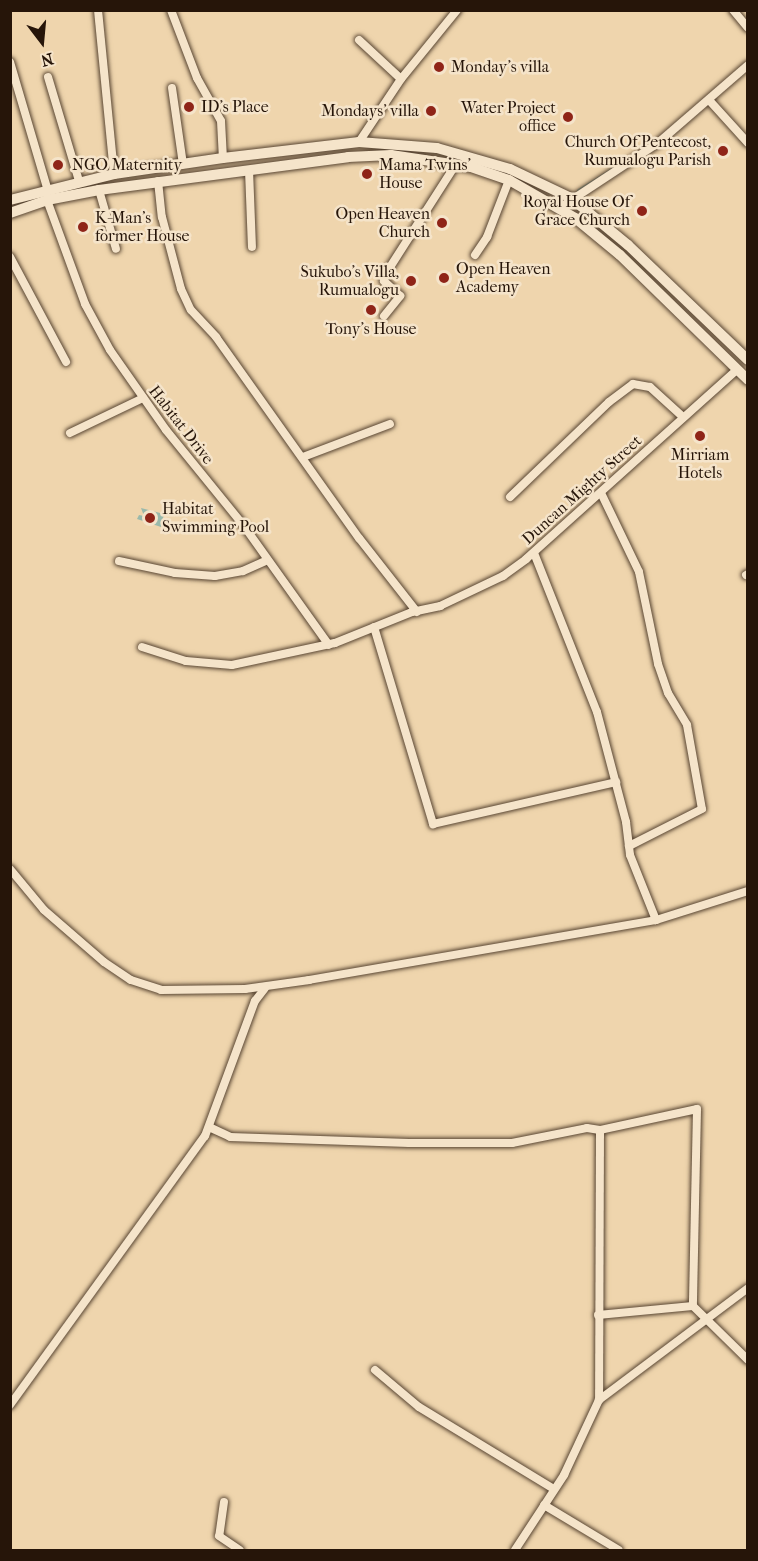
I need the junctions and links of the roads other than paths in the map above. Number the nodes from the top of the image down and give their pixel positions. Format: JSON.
{"nodes":[{"id":1,"x":98,"y":10,"type":"edge"},
{"id":2,"x":171,"y":10,"type":"edge"},
{"id":3,"x":457,"y":10,"type":"edge"},
{"id":4,"x":733,"y":10,"type":"edge"},
{"id":5,"x":747,"y":28,"type":"edge"},
{"id":6,"x":359,"y":40,"type":"dead end"},
{"id":7,"x":10,"y":62,"type":"edge"},
{"id":8,"x":747,"y":65,"type":"edge"},
{"id":9,"x":48,"y":77,"type":"dead end"},
{"id":10,"x":401,"y":79,"type":"junction"},
{"id":11,"x":172,"y":88,"type":"dead end"},
{"id":12,"x":709,"y":100,"type":"junction"},
{"id":13,"x":359,"y":142,"type":"junction"},
{"id":14,"x":747,"y":143,"type":"edge"},
{"id":15,"x":223,"y":158,"type":"junction"},
{"id":16,"x":183,"y":164,"type":"junction"},
{"id":17,"x":456,"y":164,"type":"junction"},
{"id":18,"x":249,"y":170,"type":"junction"},
{"id":19,"x":114,"y":174,"type":"junction"},
{"id":20,"x":509,"y":180,"type":"junction"},
{"id":21,"x":79,"y":181,"type":"junction"},
{"id":22,"x":158,"y":181,"type":"junction"},
{"id":23,"x":47,"y":188,"type":"junction"},
{"id":24,"x":99,"y":190,"type":"junction"},
{"id":25,"x":571,"y":198,"type":"junction"},
{"id":26,"x":10,"y":200,"type":"edge"},
{"id":27,"x":47,"y":200,"type":"junction"},
{"id":28,"x":561,"y":207,"type":"junction"},
{"id":29,"x":10,"y":213,"type":"edge"},
{"id":30,"x":252,"y":247,"type":"dead end"},
{"id":31,"x":116,"y":249,"type":"dead end"},
{"id":32,"x":475,"y":255,"type":"dead end"},
{"id":33,"x":10,"y":257,"type":"edge"},
{"id":34,"x":384,"y":316,"type":"dead end"},
{"id":35,"x":747,"y":360,"type":"edge"},
{"id":36,"x":66,"y":363,"type":"dead end"},
{"id":37,"x":737,"y":370,"type":"junction"},
{"id":38,"x":747,"y":380,"type":"edge"},
{"id":39,"x":143,"y":399,"type":"junction"},
{"id":40,"x":684,"y":417,"type":"junction"},
{"id":41,"x":390,"y":424,"type":"dead end"},
{"id":42,"x":70,"y":433,"type":"dead end"},
{"id":43,"x":303,"y":457,"type":"junction"},
{"id":44,"x":602,"y":495,"type":"junction"},
{"id":45,"x":510,"y":497,"type":"dead end"},
{"id":46,"x":534,"y":553,"type":"junction"},
{"id":47,"x":268,"y":560,"type":"junction"},
{"id":48,"x":119,"y":561,"type":"dead end"},
{"id":49,"x":417,"y":612,"type":"junction"},
{"id":50,"x":374,"y":627,"type":"junction"},
{"id":51,"x":329,"y":645,"type":"junction"},
{"id":52,"x":142,"y":647,"type":"dead end"},
{"id":53,"x":616,"y":782,"type":"junction"},
{"id":54,"x":629,"y":846,"type":"junction"},
{"id":55,"x":10,"y":870,"type":"edge"},
{"id":56,"x":747,"y":891,"type":"edge"},
{"id":57,"x":656,"y":920,"type":"junction"},
{"id":58,"x":265,"y":988,"type":"junction"},
{"id":59,"x":209,"y":1127,"type":"junction"},
{"id":60,"x":600,"y":1130,"type":"junction"},
{"id":61,"x":747,"y":1288,"type":"edge"},
{"id":62,"x":693,"y":1306,"type":"junction"},
{"id":63,"x":598,"y":1315,"type":"junction"},
{"id":64,"x":708,"y":1317,"type":"junction"},
{"id":65,"x":747,"y":1360,"type":"edge"},
{"id":66,"x":375,"y":1370,"type":"dead end"},
{"id":67,"x":599,"y":1400,"type":"junction"},
{"id":68,"x":10,"y":1405,"type":"edge"},
{"id":69,"x":554,"y":1489,"type":"junction"},
{"id":70,"x":224,"y":1502,"type":"dead end"},
{"id":71,"x":544,"y":1505,"type":"junction"},
{"id":72,"x":240,"y":1551,"type":"edge"},
{"id":73,"x":515,"y":1551,"type":"edge"},
{"id":74,"x":619,"y":1551,"type":"edge"}],
"edges":[{"from":1,"to":19,"type":"street"},
{"from":2,"to":15,"type":"street"},
{"from":3,"to":10,"type":"street"},
{"from":4,"to":5,"type":"street"},
{"from":6,"to":10,"type":"street"},
{"from":7,"to":23,"type":"street"},
{"from":8,"to":12,"type":"street"},
{"from":9,"to":21,"type":"street"},
{"from":10,"to":13,"type":"street"},
{"from":11,"to":16,"type":"street"},
{"from":12,"to":14,"type":"street"},
{"from":12,"to":25,"type":"street"},
{"from":13,"to":15,"type":"main road"},
{"from":13,"to":25,"type":"main road"},
{"from":15,"to":16,"type":"main road"},
{"from":16,"to":19,"type":"main road"},
{"from":17,"to":18,"type":"main road"},
{"from":17,"to":20,"type":"main road"},
{"from":17,"to":34,"type":"street"},
{"from":18,"to":22,"type":"main road"},
{"from":18,"to":30,"type":"street"},
{"from":19,"to":21,"type":"main road"},
{"from":20,"to":28,"type":"main road"},
{"from":20,"to":32,"type":"street"},
{"from":21,"to":23,"type":"main road"},
{"from":22,"to":24,"type":"main road"},
{"from":22,"to":43,"type":"street"},
{"from":23,"to":26,"type":"main road"},
{"from":24,"to":27,"type":"main road"},
{"from":24,"to":31,"type":"street"},
{"from":25,"to":28,"type":"street"},
{"from":25,"to":35,"type":"main road"},
{"from":27,"to":29,"type":"main road"},
{"from":27,"to":39,"type":"street","name":"Habitat Drive"},
{"from":28,"to":37,"type":"main road"},
{"from":33,"to":36,"type":"street"},
{"from":37,"to":38,"type":"main road"},
{"from":37,"to":40,"type":"street","name":"Duncan Mighty Street"},
{"from":39,"to":42,"type":"street"},
{"from":39,"to":47,"type":"street","name":"Habitat Drive"},
{"from":40,"to":44,"type":"street","name":"Duncan Mighty Street"},
{"from":40,"to":45,"type":"street"},
{"from":41,"to":43,"type":"street"},
{"from":43,"to":49,"type":"street"},
{"from":44,"to":46,"type":"street","name":"Duncan Mighty Street"},
{"from":44,"to":54,"type":"street"},
{"from":46,"to":49,"type":"street","name":"Duncan Mighty Street"},
{"from":46,"to":53,"type":"street"},
{"from":47,"to":48,"type":"street"},
{"from":47,"to":51,"type":"street","name":"Habitat Drive"},
{"from":49,"to":50,"type":"street","name":"Duncan Mighty Street"},
{"from":50,"to":51,"type":"street","name":"Duncan Mighty Street"},
{"from":50,"to":53,"type":"street"},
{"from":51,"to":52,"type":"street","name":"Duncan Mighty Street"},
{"from":53,"to":54,"type":"street"},
{"from":54,"to":57,"type":"street"},
{"from":55,"to":58,"type":"street"},
{"from":56,"to":57,"type":"street"},
{"from":57,"to":58,"type":"street"},
{"from":58,"to":59,"type":"street"},
{"from":59,"to":60,"type":"street"},
{"from":59,"to":68,"type":"street"},
{"from":60,"to":62,"type":"street"},
{"from":60,"to":63,"type":"street"},
{"from":61,"to":64,"type":"street"},
{"from":62,"to":63,"type":"street"},
{"from":62,"to":64,"type":"street"},
{"from":63,"to":67,"type":"street"},
{"from":64,"to":65,"type":"street"},
{"from":64,"to":67,"type":"street"},
{"from":66,"to":69,"type":"street"},
{"from":67,"to":69,"type":"street"},
{"from":69,"to":71,"type":"street"},
{"from":70,"to":72,"type":"street"},
{"from":71,"to":73,"type":"street"},
{"from":71,"to":74,"type":"street"}]}
